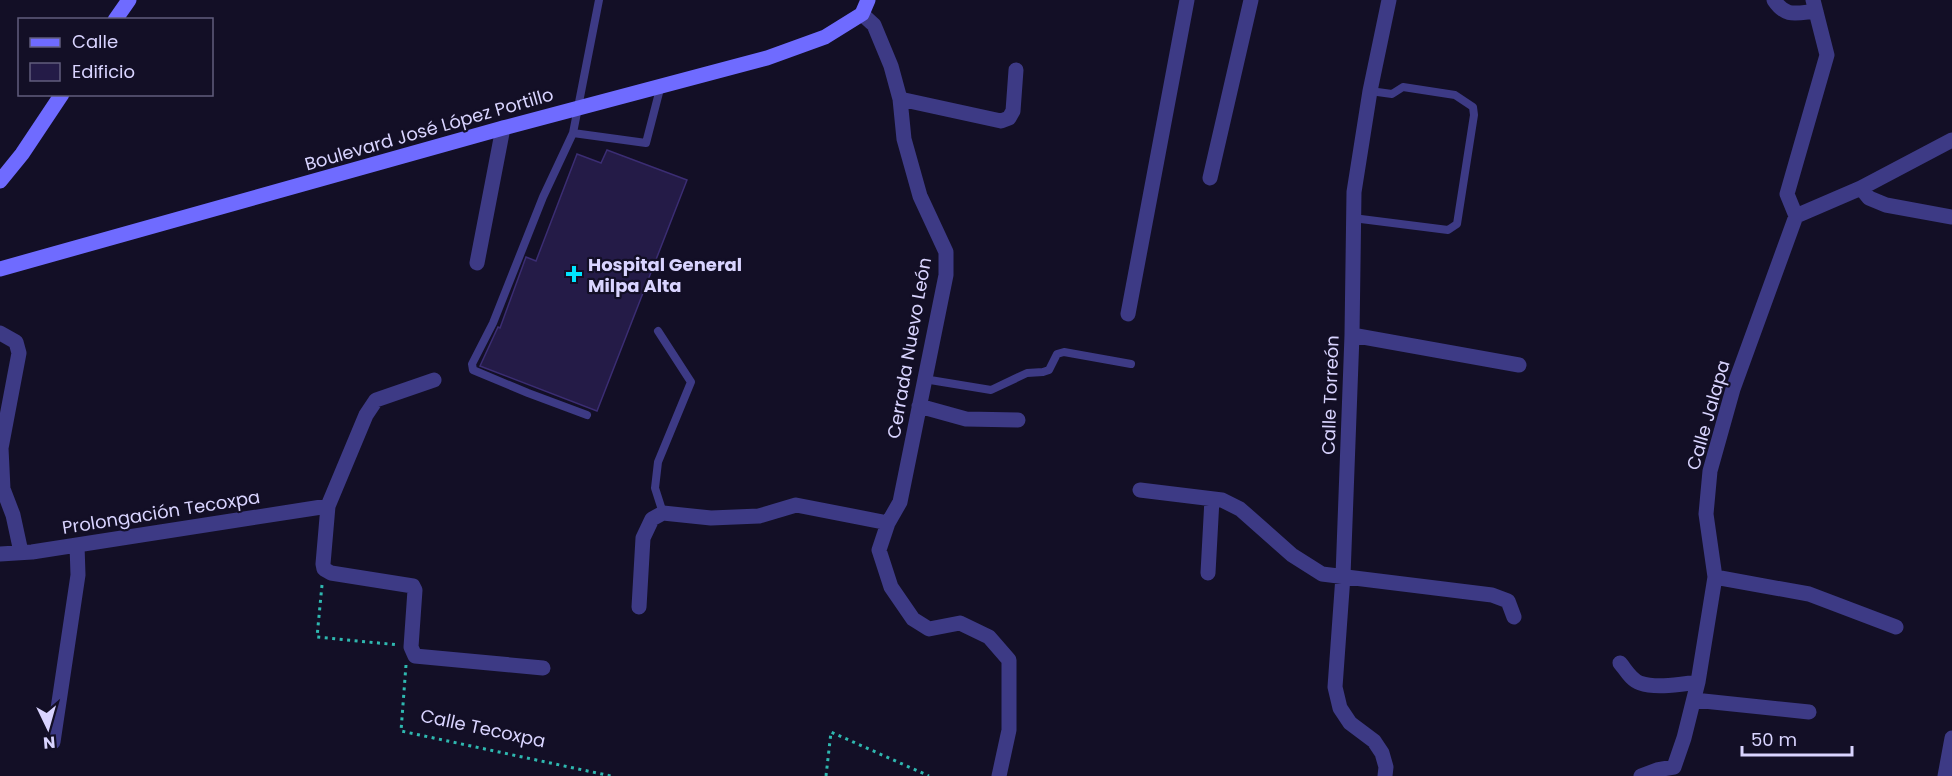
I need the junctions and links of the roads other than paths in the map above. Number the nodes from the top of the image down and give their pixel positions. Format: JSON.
{"nodes":[{"id":1,"x":129,"y":0,"type":"edge"},
{"id":2,"x":600,"y":0,"type":"edge"},
{"id":3,"x":1187,"y":0,"type":"edge"},
{"id":4,"x":1251,"y":0,"type":"edge"},
{"id":5,"x":1389,"y":0,"type":"edge"},
{"id":6,"x":1774,"y":0,"type":"edge"},
{"id":7,"x":1814,"y":6,"type":"edge"},
{"id":8,"x":865,"y":7,"type":"edge"},
{"id":9,"x":116,"y":18,"type":"edge"},
{"id":10,"x":1016,"y":70,"type":"dead end"},
{"id":11,"x":661,"y":85,"type":"junction"},
{"id":12,"x":1371,"y":91,"type":"junction"},
{"id":13,"x":61,"y":96,"type":"edge"},
{"id":14,"x":900,"y":99,"type":"junction"},
{"id":15,"x":577,"y":107,"type":"junction"},
{"id":16,"x":502,"y":128,"type":"junction"},
{"id":17,"x":573,"y":133,"type":"junction"},
{"id":18,"x":1952,"y":140,"type":"edge"},
{"id":19,"x":1210,"y":178,"type":"dead end"},
{"id":20,"x":0,"y":181,"type":"edge"},
{"id":21,"x":1861,"y":188,"type":"junction"},
{"id":22,"x":1796,"y":216,"type":"junction"},
{"id":23,"x":1952,"y":217,"type":"edge"},
{"id":24,"x":1353,"y":218,"type":"junction"},
{"id":25,"x":477,"y":263,"type":"dead end"},
{"id":26,"x":0,"y":269,"type":"edge"},
{"id":27,"x":1128,"y":314,"type":"dead end"},
{"id":28,"x":658,"y":331,"type":"dead end"},
{"id":29,"x":0,"y":333,"type":"edge"},
{"id":30,"x":1352,"y":335,"type":"junction"},
{"id":31,"x":1131,"y":364,"type":"dead end"},
{"id":32,"x":1519,"y":364,"type":"dead end"},
{"id":33,"x":924,"y":379,"type":"junction"},
{"id":34,"x":434,"y":380,"type":"dead end"},
{"id":35,"x":919,"y":406,"type":"junction"},
{"id":36,"x":588,"y":415,"type":"dead end"},
{"id":37,"x":1018,"y":420,"type":"dead end"},
{"id":38,"x":1140,"y":490,"type":"dead end"},
{"id":39,"x":1212,"y":499,"type":"junction"},
{"id":40,"x":328,"y":506,"type":"junction"},
{"id":41,"x":663,"y":513,"type":"junction"},
{"id":42,"x":888,"y":523,"type":"junction"},
{"id":43,"x":77,"y":545,"type":"junction"},
{"id":44,"x":21,"y":552,"type":"junction"},
{"id":45,"x":0,"y":554,"type":"edge"},
{"id":46,"x":1208,"y":573,"type":"dead end"},
{"id":47,"x":1343,"y":576,"type":"junction"},
{"id":48,"x":1714,"y":577,"type":"junction"},
{"id":49,"x":639,"y":607,"type":"dead end"},
{"id":50,"x":1514,"y":617,"type":"dead end"},
{"id":51,"x":1896,"y":627,"type":"dead end"},
{"id":52,"x":1620,"y":663,"type":"dead end"},
{"id":53,"x":543,"y":668,"type":"dead end"},
{"id":54,"x":1698,"y":682,"type":"junction"},
{"id":55,"x":1694,"y":700,"type":"junction"},
{"id":56,"x":1809,"y":712,"type":"dead end"},
{"id":57,"x":1952,"y":738,"type":"edge"},
{"id":58,"x":53,"y":742,"type":"dead end"},
{"id":59,"x":1674,"y":772,"type":"edge"},
{"id":60,"x":999,"y":776,"type":"edge"},
{"id":61,"x":1385,"y":776,"type":"edge"},
{"id":62,"x":1641,"y":776,"type":"edge"},
{"id":63,"x":1945,"y":776,"type":"edge"}],
"edges":[{"from":1,"to":9,"type":"main road"},
{"from":2,"to":15,"type":"lane"},
{"from":3,"to":27,"type":"street"},
{"from":4,"to":19,"type":"street"},
{"from":5,"to":12,"type":"street","name":"Calle Torreón"},
{"from":6,"to":7,"type":"street"},
{"from":7,"to":22,"type":"street"},
{"from":8,"to":11,"type":"main road","name":"Boulevard José López Portillo"},
{"from":8,"to":14,"type":"street","name":"Cerrada Nuevo León"},
{"from":10,"to":14,"type":"street"},
{"from":11,"to":15,"type":"main road","name":"Boulevard José López Portillo"},
{"from":11,"to":17,"type":"lane"},
{"from":12,"to":24,"type":"street","name":"Calle Torreón"},
{"from":12,"to":24,"type":"lane"},
{"from":13,"to":20,"type":"main road"},
{"from":14,"to":33,"type":"street","name":"Cerrada Nuevo León"},
{"from":15,"to":16,"type":"main road","name":"Boulevard José López Portillo"},
{"from":15,"to":17,"type":"lane"},
{"from":16,"to":25,"type":"street"},
{"from":16,"to":26,"type":"main road","name":"Boulevard José López Portillo"},
{"from":17,"to":36,"type":"lane"},
{"from":18,"to":21,"type":"street"},
{"from":21,"to":22,"type":"street"},
{"from":21,"to":23,"type":"street"},
{"from":22,"to":48,"type":"street","name":"Calle Jalapa"},
{"from":24,"to":30,"type":"street","name":"Calle Torreón"},
{"from":28,"to":41,"type":"lane"},
{"from":29,"to":44,"type":"street"},
{"from":30,"to":32,"type":"street"},
{"from":30,"to":47,"type":"street","name":"Calle Torreón"},
{"from":31,"to":33,"type":"lane"},
{"from":33,"to":35,"type":"street","name":"Cerrada Nuevo León"},
{"from":34,"to":40,"type":"street"},
{"from":35,"to":37,"type":"street"},
{"from":35,"to":42,"type":"street","name":"Cerrada Nuevo León"},
{"from":38,"to":39,"type":"street"},
{"from":39,"to":46,"type":"street"},
{"from":39,"to":47,"type":"street"},
{"from":40,"to":43,"type":"street","name":"Prolongación Tecoxpa"},
{"from":40,"to":53,"type":"street"},
{"from":41,"to":42,"type":"street"},
{"from":41,"to":49,"type":"street"},
{"from":42,"to":60,"type":"street","name":"Cerrada Nuevo León"},
{"from":43,"to":44,"type":"street","name":"Prolongación Tecoxpa"},
{"from":43,"to":58,"type":"street"},
{"from":44,"to":45,"type":"street","name":"Prolongación Tecoxpa"},
{"from":47,"to":50,"type":"street"},
{"from":47,"to":61,"type":"street","name":"Calle Torreón"},
{"from":48,"to":51,"type":"street"},
{"from":48,"to":54,"type":"street","name":"Calle Jalapa"},
{"from":52,"to":54,"type":"street"},
{"from":54,"to":55,"type":"street","name":"Calle Jalapa"},
{"from":55,"to":56,"type":"street"},
{"from":55,"to":59,"type":"street","name":"Calle Jalapa"},
{"from":57,"to":63,"type":"street"},
{"from":59,"to":62,"type":"street","name":"Calle Jalapa"}]}
